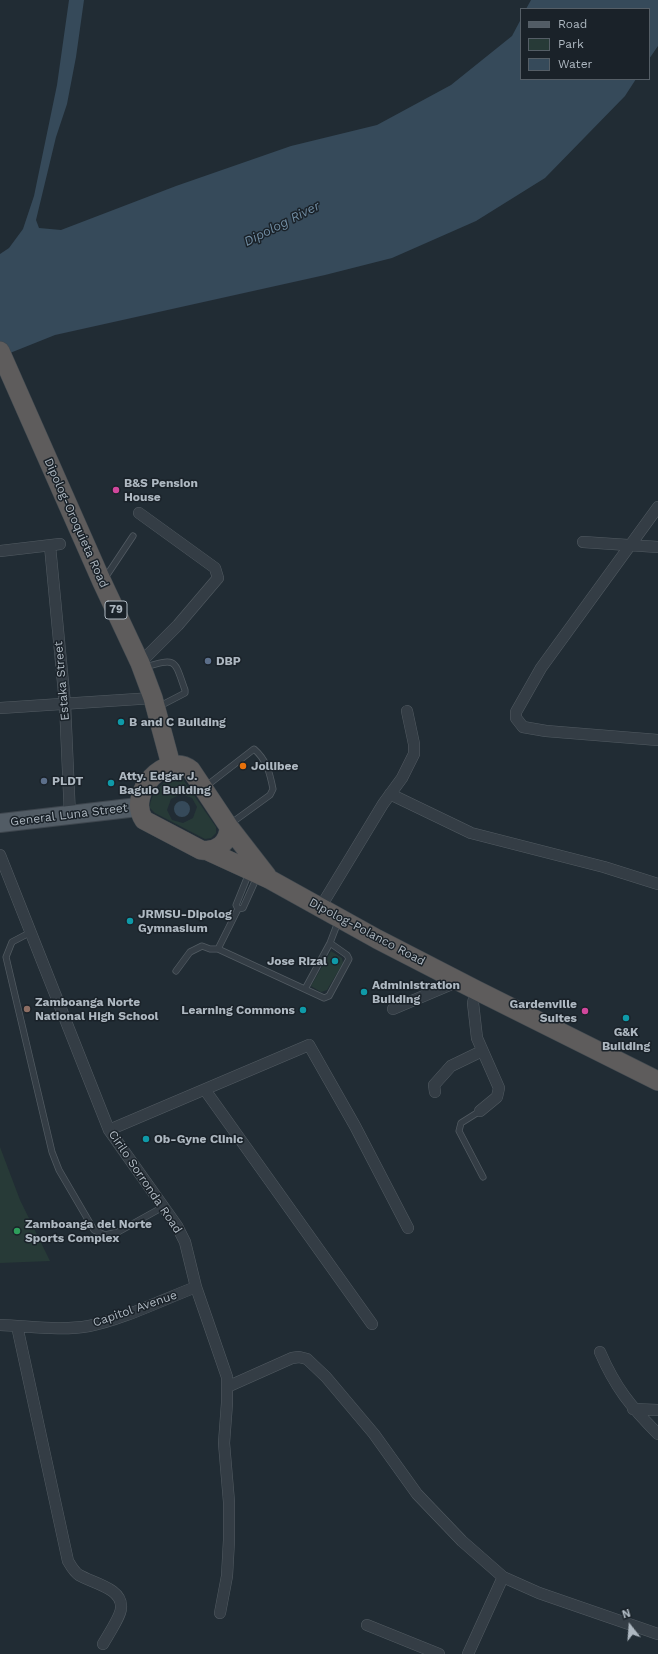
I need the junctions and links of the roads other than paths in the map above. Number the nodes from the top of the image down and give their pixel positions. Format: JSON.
{"nodes":[{"id":1,"x":0,"y":351,"type":"edge"},
{"id":2,"x":658,"y":507,"type":"edge"},
{"id":3,"x":139,"y":513,"type":"dead end"},
{"id":4,"x":133,"y":536,"type":"dead end"},
{"id":5,"x":584,"y":542,"type":"dead end"},
{"id":6,"x":632,"y":544,"type":"junction"},
{"id":7,"x":658,"y":547,"type":"edge"},
{"id":8,"x":0,"y":551,"type":"edge"},
{"id":9,"x":102,"y":582,"type":"junction"},
{"id":10,"x":142,"y":665,"type":"junction"},
{"id":11,"x":155,"y":703,"type":"junction"},
{"id":12,"x":65,"y":704,"type":"junction"},
{"id":13,"x":0,"y":708,"type":"edge"},
{"id":14,"x":407,"y":711,"type":"dead end"},
{"id":15,"x":658,"y":740,"type":"edge"},
{"id":16,"x":171,"y":765,"type":"junction"},
{"id":17,"x":204,"y":788,"type":"junction"},
{"id":18,"x":390,"y":794,"type":"junction"},
{"id":19,"x":138,"y":807,"type":"junction"},
{"id":20,"x":70,"y":816,"type":"junction"},
{"id":21,"x":0,"y":823,"type":"edge"},
{"id":22,"x":228,"y":826,"type":"junction"},
{"id":23,"x":208,"y":851,"type":"junction"},
{"id":24,"x":0,"y":855,"type":"edge"},
{"id":25,"x":259,"y":875,"type":"junction"},
{"id":26,"x":658,"y":884,"type":"edge"},
{"id":27,"x":320,"y":908,"type":"junction"},
{"id":28,"x":340,"y":919,"type":"junction"},
{"id":29,"x":30,"y":932,"type":"junction"},
{"id":30,"x":330,"y":943,"type":"junction"},
{"id":31,"x":218,"y":949,"type":"junction"},
{"id":32,"x":176,"y":970,"type":"dead end"},
{"id":33,"x":459,"y":981,"type":"junction"},
{"id":34,"x":305,"y":989,"type":"junction"},
{"id":35,"x":476,"y":990,"type":"junction"},
{"id":36,"x":393,"y":1009,"type":"dead end"},
{"id":37,"x":482,"y":1051,"type":"junction"},
{"id":38,"x":658,"y":1081,"type":"edge"},
{"id":39,"x":205,"y":1090,"type":"junction"},
{"id":40,"x":435,"y":1092,"type":"dead end"},
{"id":41,"x":480,"y":1111,"type":"joint"},
{"id":42,"x":109,"y":1130,"type":"junction"},
{"id":43,"x":483,"y":1177,"type":"dead end"},
{"id":44,"x":163,"y":1208,"type":"junction"},
{"id":45,"x":408,"y":1228,"type":"dead end"},
{"id":46,"x":196,"y":1287,"type":"junction"},
{"id":47,"x":372,"y":1324,"type":"dead end"},
{"id":48,"x":0,"y":1325,"type":"edge"},
{"id":49,"x":16,"y":1326,"type":"junction"},
{"id":50,"x":600,"y":1352,"type":"dead end"},
{"id":51,"x":227,"y":1388,"type":"junction"},
{"id":52,"x":633,"y":1409,"type":"junction"},
{"id":53,"x":658,"y":1410,"type":"edge"},
{"id":54,"x":658,"y":1434,"type":"edge"},
{"id":55,"x":503,"y":1577,"type":"junction"},
{"id":56,"x":220,"y":1613,"type":"dead end"},
{"id":57,"x":367,"y":1625,"type":"dead end"},
{"id":58,"x":658,"y":1634,"type":"edge"},
{"id":59,"x":103,"y":1644,"type":"dead end"},
{"id":60,"x":438,"y":1654,"type":"edge"},
{"id":61,"x":468,"y":1654,"type":"edge"}],
"edges":[{"from":1,"to":9,"type":"highway","name":"Dipolog-Oroquieta Road","number":"79"},
{"from":2,"to":6,"type":"street"},
{"from":3,"to":10,"type":"street"},
{"from":4,"to":9,"type":"lane"},
{"from":5,"to":6,"type":"street"},
{"from":6,"to":7,"type":"street"},
{"from":6,"to":15,"type":"street"},
{"from":8,"to":12,"type":"street","name":"Estaka Street"},
{"from":9,"to":10,"type":"highway","name":"Dipolog-Oroquieta Road","number":"79"},
{"from":10,"to":11,"type":"highway","name":"Dipolog-Oroquieta Road","number":"79"},
{"from":10,"to":11,"type":"lane"},
{"from":11,"to":12,"type":"street"},
{"from":11,"to":16,"type":"highway","name":"Dipolog-Oroquieta Road","number":"79"},
{"from":12,"to":13,"type":"street"},
{"from":12,"to":20,"type":"street","name":"Estaka Street"},
{"from":14,"to":18,"type":"street"},
{"from":16,"to":17,"type":"highway"},
{"from":16,"to":19,"type":"highway"},
{"from":17,"to":22,"type":"highway"},
{"from":17,"to":22,"type":"lane"},
{"from":18,"to":26,"type":"street"},
{"from":18,"to":27,"type":"street"},
{"from":19,"to":20,"type":"main road","name":"General Luna Street"},
{"from":19,"to":23,"type":"highway","name":"Dipolog-Polanco Road"},
{"from":20,"to":21,"type":"main road","name":"General Luna Street"},
{"from":22,"to":23,"type":"highway"},
{"from":22,"to":25,"type":"highway"},
{"from":23,"to":25,"type":"highway","name":"Dipolog-Polanco Road"},
{"from":24,"to":29,"type":"street","name":"Cirilo Sorronda Road"},
{"from":25,"to":27,"type":"highway","name":"Dipolog-Polanco Road"},
{"from":25,"to":31,"type":"lane"},
{"from":27,"to":28,"type":"highway","name":"Dipolog-Polanco Road"},
{"from":28,"to":30,"type":"lane"},
{"from":28,"to":33,"type":"highway","name":"Dipolog-Polanco Road"},
{"from":29,"to":42,"type":"street","name":"Cirilo Sorronda Road"},
{"from":29,"to":44,"type":"lane"},
{"from":30,"to":34,"type":"lane"},
{"from":30,"to":34,"type":"lane"},
{"from":31,"to":32,"type":"lane"},
{"from":31,"to":34,"type":"lane"},
{"from":33,"to":35,"type":"highway","name":"Dipolog-Polanco Road"},
{"from":33,"to":36,"type":"street"},
{"from":35,"to":37,"type":"street"},
{"from":35,"to":38,"type":"highway","name":"Dipolog-Polanco Road"},
{"from":37,"to":40,"type":"street"},
{"from":37,"to":41,"type":"street"},
{"from":39,"to":42,"type":"street"},
{"from":39,"to":45,"type":"street"},
{"from":39,"to":47,"type":"street"},
{"from":41,"to":43,"type":"lane"},
{"from":42,"to":44,"type":"street","name":"Cirilo Sorronda Road"},
{"from":44,"to":46,"type":"street","name":"Cirilo Sorronda Road"},
{"from":46,"to":49,"type":"street","name":"Capitol Avenue"},
{"from":46,"to":51,"type":"street","name":"Cirilo Sorronda Road"},
{"from":48,"to":49,"type":"street","name":"Capitol Avenue"},
{"from":49,"to":59,"type":"street"},
{"from":50,"to":52,"type":"street"},
{"from":51,"to":55,"type":"street"},
{"from":51,"to":56,"type":"street","name":"Cirilo Sorronda Road"},
{"from":52,"to":53,"type":"street"},
{"from":52,"to":54,"type":"street"},
{"from":55,"to":58,"type":"street"},
{"from":55,"to":61,"type":"street"},
{"from":57,"to":60,"type":"street"}]}
